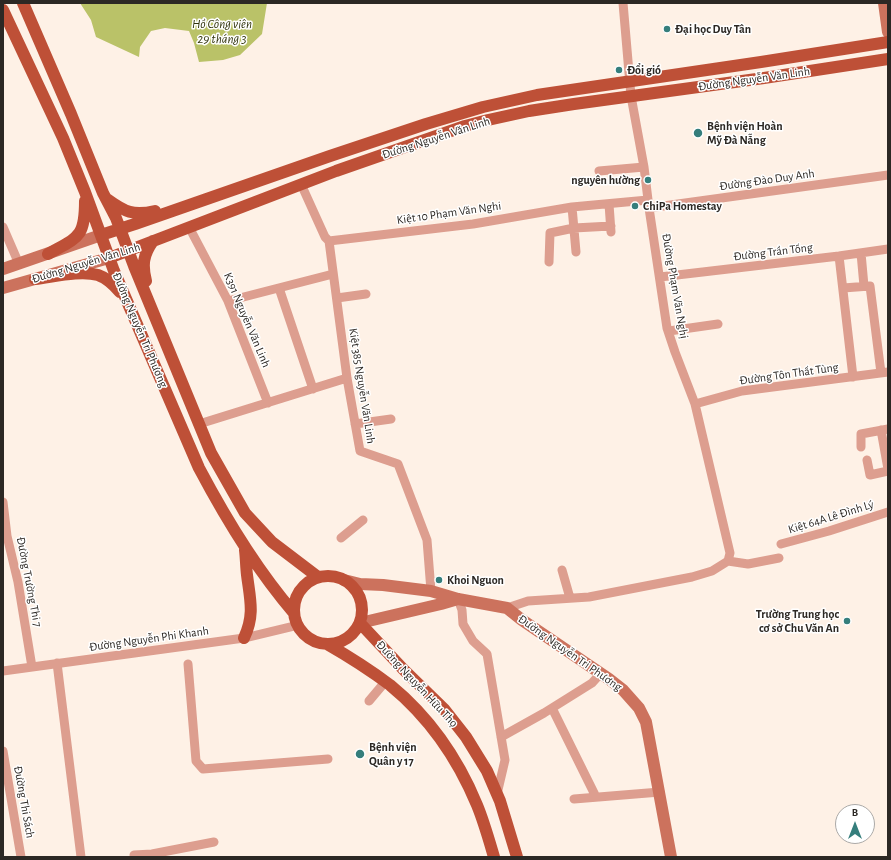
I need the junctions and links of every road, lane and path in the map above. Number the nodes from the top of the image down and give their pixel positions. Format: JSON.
{"nodes":[{"id":1,"x":23,"y":3,"type":"edge"},
{"id":2,"x":623,"y":3,"type":"edge"},
{"id":3,"x":884,"y":3,"type":"edge"},
{"id":4,"x":3,"y":10,"type":"edge"},
{"id":5,"x":888,"y":32,"type":"edge"},
{"id":6,"x":888,"y":42,"type":"edge"},
{"id":7,"x":888,"y":59,"type":"edge"},
{"id":8,"x":629,"y":81,"type":"junction"},
{"id":9,"x":631,"y":96,"type":"junction"},
{"id":10,"x":426,"y":124,"type":"junction"},
{"id":11,"x":431,"y":138,"type":"junction"},
{"id":12,"x":330,"y":156,"type":"junction"},
{"id":13,"x":644,"y":167,"type":"junction"},
{"id":14,"x":336,"y":171,"type":"junction"},
{"id":15,"x":599,"y":171,"type":"dead end"},
{"id":16,"x":888,"y":175,"type":"edge"},
{"id":17,"x":301,"y":184,"type":"junction"},
{"id":18,"x":85,"y":192,"type":"junction"},
{"id":19,"x":106,"y":199,"type":"junction"},
{"id":20,"x":609,"y":204,"type":"junction"},
{"id":21,"x":648,"y":204,"type":"junction"},
{"id":22,"x":189,"y":206,"type":"junction"},
{"id":23,"x":572,"y":207,"type":"junction"},
{"id":24,"x":3,"y":227,"type":"edge"},
{"id":25,"x":189,"y":227,"type":"junction"},
{"id":26,"x":120,"y":228,"type":"junction"},
{"id":27,"x":574,"y":228,"type":"junction"},
{"id":28,"x":101,"y":235,"type":"junction"},
{"id":29,"x":152,"y":241,"type":"junction"},
{"id":30,"x":329,"y":241,"type":"junction"},
{"id":31,"x":888,"y":249,"type":"edge"},
{"id":32,"x":129,"y":251,"type":"junction"},
{"id":33,"x":576,"y":252,"type":"dead end"},
{"id":34,"x":861,"y":253,"type":"junction"},
{"id":35,"x":48,"y":254,"type":"junction"},
{"id":36,"x":839,"y":256,"type":"junction"},
{"id":37,"x":109,"y":258,"type":"junction"},
{"id":38,"x":549,"y":262,"type":"dead end"},
{"id":39,"x":18,"y":264,"type":"junction"},
{"id":40,"x":3,"y":269,"type":"edge"},
{"id":41,"x":333,"y":274,"type":"junction"},
{"id":42,"x":660,"y":277,"type":"junction"},
{"id":43,"x":35,"y":279,"type":"junction"},
{"id":44,"x":864,"y":286,"type":"junction"},
{"id":45,"x":3,"y":288,"type":"edge"},
{"id":46,"x":279,"y":288,"type":"junction"},
{"id":47,"x":843,"y":288,"type":"junction"},
{"id":48,"x":366,"y":294,"type":"dead end"},
{"id":49,"x":337,"y":298,"type":"junction"},
{"id":50,"x":126,"y":299,"type":"junction"},
{"id":51,"x":149,"y":300,"type":"junction"},
{"id":52,"x":228,"y":301,"type":"junction"},
{"id":53,"x":718,"y":324,"type":"dead end"},
{"id":54,"x":669,"y":331,"type":"junction"},
{"id":55,"x":885,"y":373,"type":"edge"},
{"id":56,"x":853,"y":377,"type":"junction"},
{"id":57,"x":347,"y":378,"type":"junction"},
{"id":58,"x":313,"y":389,"type":"junction"},
{"id":59,"x":268,"y":403,"type":"junction"},
{"id":60,"x":695,"y":404,"type":"junction"},
{"id":61,"x":391,"y":419,"type":"dead end"},
{"id":62,"x":199,"y":424,"type":"junction"},
{"id":63,"x":355,"y":424,"type":"junction"},
{"id":64,"x":884,"y":430,"type":"edge"},
{"id":65,"x":862,"y":447,"type":"dead end"},
{"id":66,"x":867,"y":460,"type":"dead end"},
{"id":67,"x":888,"y":470,"type":"edge"},
{"id":68,"x":3,"y":502,"type":"edge"},
{"id":69,"x":888,"y":512,"type":"edge"},
{"id":70,"x":363,"y":520,"type":"dead end"},
{"id":71,"x":341,"y":538,"type":"dead end"},
{"id":72,"x":781,"y":544,"type":"dead end"},
{"id":73,"x":245,"y":549,"type":"junction"},
{"id":74,"x":779,"y":558,"type":"dead end"},
{"id":75,"x":728,"y":561,"type":"junction"},
{"id":76,"x":562,"y":570,"type":"dead end"},
{"id":77,"x":318,"y":577,"type":"junction"},
{"id":78,"x":344,"y":580,"type":"junction"},
{"id":79,"x":431,"y":591,"type":"junction"},
{"id":80,"x":570,"y":598,"type":"junction"},
{"id":81,"x":458,"y":599,"type":"junction"},
{"id":82,"x":507,"y":608,"type":"junction"},
{"id":83,"x":294,"y":613,"type":"junction"},
{"id":84,"x":360,"y":623,"type":"junction"},
{"id":85,"x":298,"y":625,"type":"junction"},
{"id":86,"x":244,"y":638,"type":"junction"},
{"id":87,"x":327,"y":644,"type":"junction"},
{"id":88,"x":57,"y":663,"type":"junction"},
{"id":89,"x":188,"y":664,"type":"dead end"},
{"id":90,"x":32,"y":667,"type":"junction"},
{"id":91,"x":3,"y":671,"type":"edge"},
{"id":92,"x":601,"y":673,"type":"junction"},
{"id":93,"x":385,"y":682,"type":"junction"},
{"id":94,"x":369,"y":701,"type":"dead end"},
{"id":95,"x":552,"y":708,"type":"junction"},
{"id":96,"x":502,"y":737,"type":"junction"},
{"id":97,"x":3,"y":751,"type":"edge"},
{"id":98,"x":328,"y":759,"type":"dead end"},
{"id":99,"x":660,"y":792,"type":"junction"},
{"id":100,"x":497,"y":794,"type":"junction"},
{"id":101,"x":596,"y":797,"type":"junction"},
{"id":102,"x":7,"y":798,"type":"edge"},
{"id":103,"x":574,"y":799,"type":"dead end"},
{"id":104,"x":214,"y":842,"type":"dead end"},
{"id":105,"x":134,"y":855,"type":"dead end"},
{"id":106,"x":21,"y":857,"type":"edge"},
{"id":107,"x":81,"y":857,"type":"edge"},
{"id":108,"x":494,"y":857,"type":"edge"},
{"id":109,"x":517,"y":857,"type":"edge"},
{"id":110,"x":671,"y":857,"type":"edge"}],
"edges":[{"from":1,"to":19,"type":"main road","name":"Đường Nguyễn Tri Phương"},
{"from":2,"to":8,"type":"street","name":"Đường Phạm Văn Nghị"},
{"from":3,"to":5,"type":"street"},
{"from":4,"to":18,"type":"main road","name":"Đường Nguyễn Tri Phương"},
{"from":6,"to":8,"type":"main road","name":"Đường Nguyễn Văn Linh"},
{"from":7,"to":9,"type":"main road","name":"Đường Nguyễn Văn Linh"},
{"from":8,"to":9,"type":"street","name":"Đường Phạm Văn Nghị"},
{"from":8,"to":10,"type":"main road","name":"Đường Nguyễn Văn Linh"},
{"from":9,"to":11,"type":"main road","name":"Đường Nguyễn Văn Linh"},
{"from":9,"to":13,"type":"street","name":"Đường Phạm Văn Nghị"},
{"from":10,"to":11,"type":"main road"},
{"from":10,"to":12,"type":"main road","name":"Đường Nguyễn Văn Linh"},
{"from":11,"to":14,"type":"main road","name":"Đường Nguyễn Văn Linh"},
{"from":12,"to":14,"type":"main road"},
{"from":12,"to":22,"type":"main road","name":"Đường Nguyễn Văn Linh"},
{"from":13,"to":15,"type":"street"},
{"from":13,"to":21,"type":"street","name":"Đường Phạm Văn Nghị"},
{"from":14,"to":17,"type":"main road","name":"Đường Nguyễn Văn Linh"},
{"from":16,"to":21,"type":"street","name":"Đường Đào Duy Anh"},
{"from":17,"to":25,"type":"main road","name":"Đường Nguyễn Văn Linh"},
{"from":17,"to":30,"type":"street","name":"Kiệt 385 Nguyễn Văn Linh"},
{"from":18,"to":28,"type":"main road","name":"Đường Nguyễn Tri Phương"},
{"from":18,"to":35,"type":"main road"},
{"from":19,"to":22,"type":"main road"},
{"from":19,"to":26,"type":"main road","name":"Đường Nguyễn Tri Phương"},
{"from":20,"to":21,"type":"street","name":"Kiệt 10 Phạm Văn Nghi"},
{"from":20,"to":23,"type":"street","name":"Kiệt 10 Phạm Văn Nghi"},
{"from":20,"to":27,"type":"street"},
{"from":21,"to":42,"type":"street","name":"Đường Phạm Văn Nghị"},
{"from":22,"to":26,"type":"main road","name":"Đường Nguyễn Văn Linh"},
{"from":23,"to":27,"type":"street"},
{"from":23,"to":30,"type":"street","name":"Kiệt 10 Phạm Văn Nghi"},
{"from":24,"to":39,"type":"street"},
{"from":25,"to":29,"type":"main road","name":"Đường Nguyễn Văn Linh"},
{"from":25,"to":52,"type":"street","name":"K391 Nguyễn Văn Linh"},
{"from":26,"to":28,"type":"main road","name":"Đường Nguyễn Văn Linh"},
{"from":26,"to":32,"type":"main road","name":"Đường Nguyễn Tri Phương"},
{"from":27,"to":33,"type":"street"},
{"from":27,"to":38,"type":"street"},
{"from":28,"to":35,"type":"street","name":"Đường Nguyễn Văn Linh"},
{"from":28,"to":37,"type":"main road","name":"Đường Nguyễn Tri Phương"},
{"from":29,"to":32,"type":"main road","name":"Đường Nguyễn Văn Linh"},
{"from":29,"to":51,"type":"main road"},
{"from":30,"to":41,"type":"street","name":"Kiệt 385 Nguyễn Văn Linh"},
{"from":31,"to":34,"type":"street","name":"Đường Trần Tống"},
{"from":32,"to":37,"type":"main road","name":"Đường Nguyễn Văn Linh"},
{"from":32,"to":51,"type":"main road","name":"Đường Nguyễn Tri Phương"},
{"from":34,"to":36,"type":"street","name":"Đường Trần Tống"},
{"from":34,"to":44,"type":"street"},
{"from":35,"to":39,"type":"street","name":"Đường Nguyễn Văn Linh"},
{"from":36,"to":42,"type":"street","name":"Đường Trần Tống"},
{"from":36,"to":47,"type":"street"},
{"from":37,"to":43,"type":"street","name":"Đường Nguyễn Văn Linh"},
{"from":37,"to":50,"type":"main road","name":"Đường Nguyễn Tri Phương"},
{"from":39,"to":40,"type":"street","name":"Đường Nguyễn Văn Linh"},
{"from":41,"to":46,"type":"street"},
{"from":41,"to":49,"type":"street","name":"Kiệt 385 Nguyễn Văn Linh"},
{"from":42,"to":54,"type":"street","name":"Đường Phạm Văn Nghị"},
{"from":43,"to":45,"type":"street","name":"Đường Nguyễn Văn Linh"},
{"from":43,"to":50,"type":"main road"},
{"from":44,"to":47,"type":"street"},
{"from":44,"to":55,"type":"street"},
{"from":46,"to":52,"type":"street"},
{"from":46,"to":58,"type":"street"},
{"from":47,"to":56,"type":"street"},
{"from":48,"to":49,"type":"street"},
{"from":49,"to":57,"type":"street","name":"Kiệt 385 Nguyễn Văn Linh"},
{"from":50,"to":73,"type":"main road","name":"Đường Nguyễn Tri Phương"},
{"from":51,"to":62,"type":"main road","name":"Đường Nguyễn Tri Phương"},
{"from":52,"to":59,"type":"street","name":"K391 Nguyễn Văn Linh"},
{"from":53,"to":54,"type":"street"},
{"from":54,"to":60,"type":"street","name":"Đường Phạm Văn Nghị"},
{"from":55,"to":56,"type":"street","name":"Đường Tôn Thất Tùng"},
{"from":56,"to":60,"type":"street","name":"Đường Tôn Thất Tùng"},
{"from":57,"to":58,"type":"street"},
{"from":57,"to":63,"type":"street","name":"Kiệt 385 Nguyễn Văn Linh"},
{"from":58,"to":59,"type":"street"},
{"from":59,"to":62,"type":"street"},
{"from":60,"to":75,"type":"street","name":"Đường Phạm Văn Nghị"},
{"from":61,"to":63,"type":"street"},
{"from":62,"to":77,"type":"main road","name":"Đường Nguyễn Tri Phương"},
{"from":63,"to":79,"type":"street","name":"Kiệt 385 Nguyễn Văn Linh"},
{"from":64,"to":65,"type":"street"},
{"from":64,"to":67,"type":"street"},
{"from":66,"to":67,"type":"street"},
{"from":68,"to":90,"type":"street","name":"Đường Trường Thi 7"},
{"from":69,"to":72,"type":"street","name":"Kiệt 64A Lê Đình Lý"},
{"from":70,"to":71,"type":"street"},
{"from":73,"to":83,"type":"main road","name":"Đường Nguyễn Tri Phương"},
{"from":73,"to":86,"type":"main road"},
{"from":74,"to":75,"type":"street"},
{"from":75,"to":80,"type":"street"},
{"from":76,"to":80,"type":"street"},
{"from":77,"to":78,"type":"main road"},
{"from":77,"to":83,"type":"main road"},
{"from":78,"to":79,"type":"street","name":"Đường Nguyễn Tri Phương"},
{"from":78,"to":84,"type":"main road"},
{"from":79,"to":81,"type":"street","name":"Đường Nguyễn Tri Phương"},
{"from":80,"to":82,"type":"street"},
{"from":81,"to":82,"type":"street","name":"Đường Nguyễn Tri Phương"},
{"from":81,"to":84,"type":"street","name":"Đường Nguyễn Tri Phương"},
{"from":81,"to":96,"type":"street"},
{"from":82,"to":92,"type":"street","name":"Đường Nguyễn Tri Phương"},
{"from":83,"to":85,"type":"main road"},
{"from":84,"to":87,"type":"main road"},
{"from":84,"to":100,"type":"main road","name":"Đường Nguyễn Hữu Thọ"},
{"from":85,"to":86,"type":"street","name":"Đường Nguyễn Phi Khanh"},
{"from":85,"to":87,"type":"main road"},
{"from":86,"to":88,"type":"street","name":"Đường Nguyễn Phi Khanh"},
{"from":87,"to":93,"type":"main road","name":"Đường Nguyễn Hữu Thọ"},
{"from":88,"to":90,"type":"street","name":"Đường Nguyễn Phi Khanh"},
{"from":88,"to":107,"type":"street"},
{"from":89,"to":98,"type":"street"},
{"from":90,"to":91,"type":"street","name":"Đường Nguyễn Phi Khanh"},
{"from":92,"to":95,"type":"street"},
{"from":92,"to":99,"type":"street","name":"Đường Nguyễn Tri Phương"},
{"from":93,"to":94,"type":"street","name":"Đường Nguyễn Hữu Thọ"},
{"from":93,"to":108,"type":"main road","name":"Đường Nguyễn Hữu Thọ"},
{"from":95,"to":96,"type":"street"},
{"from":95,"to":101,"type":"street"},
{"from":96,"to":100,"type":"street"},
{"from":97,"to":102,"type":"street","name":"Đường Thi Sách"},
{"from":99,"to":101,"type":"street"},
{"from":99,"to":110,"type":"street","name":"Đường Nguyễn Tri Phương"},
{"from":100,"to":109,"type":"main road","name":"Đường Nguyễn Hữu Thọ"},
{"from":101,"to":103,"type":"street"},
{"from":102,"to":106,"type":"street","name":"Đường Thi Sách"},
{"from":104,"to":105,"type":"street"}]}
